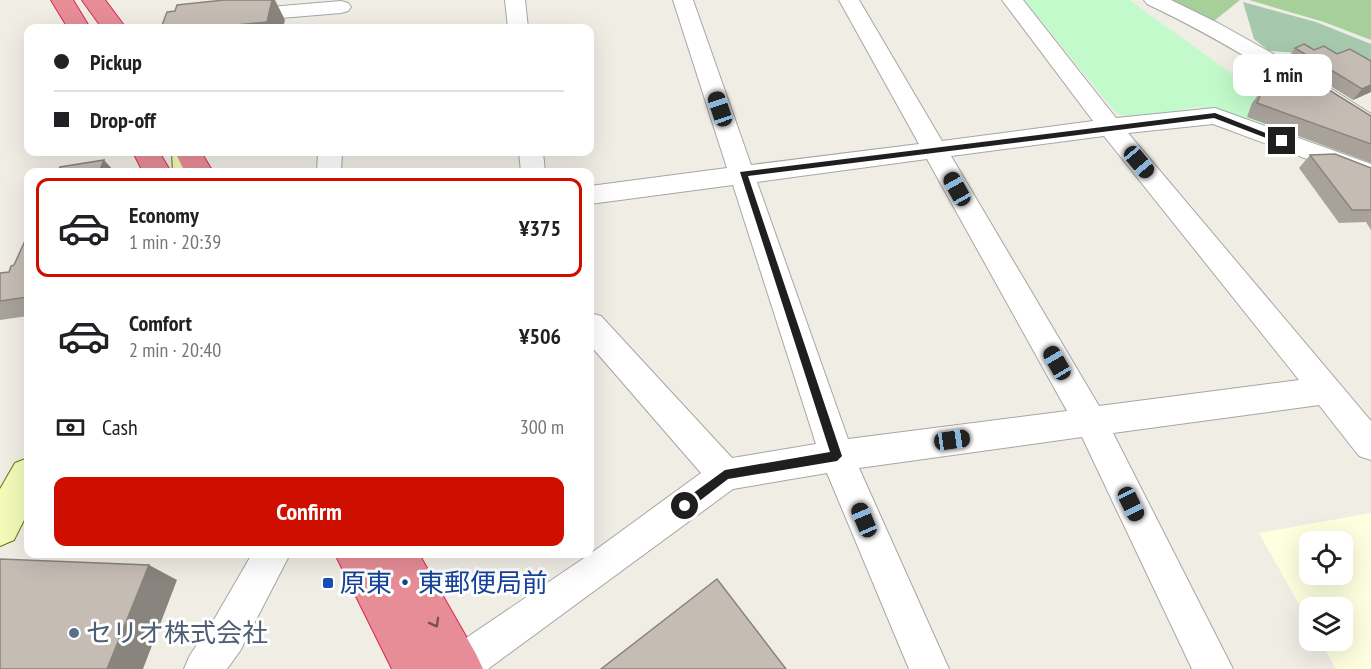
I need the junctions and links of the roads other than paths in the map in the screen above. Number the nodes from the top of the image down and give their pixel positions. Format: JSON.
{"nodes":[{"id":1,"x":62,"y":0,"type":"edge"},
{"id":2,"x":249,"y":0,"type":"edge"},
{"id":3,"x":514,"y":0,"type":"edge"},
{"id":4,"x":683,"y":0,"type":"edge"},
{"id":5,"x":849,"y":0,"type":"edge"},
{"id":6,"x":1012,"y":0,"type":"edge"},
{"id":7,"x":1154,"y":0,"type":"edge"},
{"id":8,"x":98,"y":2,"type":"edge"},
{"id":9,"x":341,"y":4,"type":"edge"},
{"id":10,"x":76,"y":24,"type":"edge"},
{"id":11,"x":112,"y":24,"type":"edge"},
{"id":12,"x":339,"y":24,"type":"edge"},
{"id":13,"x":517,"y":24,"type":"edge"},
{"id":14,"x":1371,"y":125,"type":"edge"},
{"id":15,"x":1110,"y":127,"type":"junction"},
{"id":16,"x":935,"y":150,"type":"junction"},
{"id":17,"x":743,"y":174,"type":"junction"},
{"id":18,"x":1371,"y":174,"type":"edge"},
{"id":19,"x":594,"y":194,"type":"edge"},
{"id":20,"x":594,"y":329,"type":"edge"},
{"id":21,"x":1327,"y":390,"type":"junction"},
{"id":22,"x":1090,"y":421,"type":"junction"},
{"id":23,"x":1371,"y":445,"type":"edge"},
{"id":24,"x":837,"y":456,"type":"junction"},
{"id":25,"x":725,"y":475,"type":"junction"},
{"id":26,"x":24,"y":483,"type":"edge"},
{"id":27,"x":0,"y":526,"type":"edge"},
{"id":28,"x":270,"y":558,"type":"edge"},
{"id":29,"x":357,"y":558,"type":"edge"},
{"id":30,"x":399,"y":558,"type":"edge"},
{"id":31,"x":458,"y":668,"type":"edge"},
{"id":32,"x":204,"y":669,"type":"edge"},
{"id":33,"x":415,"y":669,"type":"edge"},
{"id":34,"x":929,"y":669,"type":"edge"},
{"id":35,"x":1213,"y":669,"type":"edge"}],
"edges":[{"from":1,"to":10,"type":"highway"},
{"from":2,"to":9,"type":"street"},
{"from":3,"to":13,"type":"street"},
{"from":4,"to":17,"type":"street"},
{"from":5,"to":16,"type":"street"},
{"from":6,"to":15,"type":"street"},
{"from":7,"to":14,"type":"street"},
{"from":8,"to":11,"type":"highway"},
{"from":9,"to":12,"type":"street"},
{"from":15,"to":16,"type":"street"},
{"from":15,"to":18,"type":"street"},
{"from":15,"to":21,"type":"street"},
{"from":16,"to":17,"type":"street"},
{"from":16,"to":22,"type":"street"},
{"from":17,"to":19,"type":"street"},
{"from":17,"to":24,"type":"street"},
{"from":20,"to":25,"type":"street"},
{"from":21,"to":22,"type":"street"},
{"from":21,"to":23,"type":"street"},
{"from":22,"to":24,"type":"street"},
{"from":22,"to":35,"type":"street"},
{"from":24,"to":25,"type":"street"},
{"from":24,"to":34,"type":"street"},
{"from":25,"to":31,"type":"street"},
{"from":26,"to":27,"type":"main road"},
{"from":28,"to":32,"type":"street"},
{"from":29,"to":33,"type":"highway"},
{"from":30,"to":31,"type":"highway","one_way":true}]}
